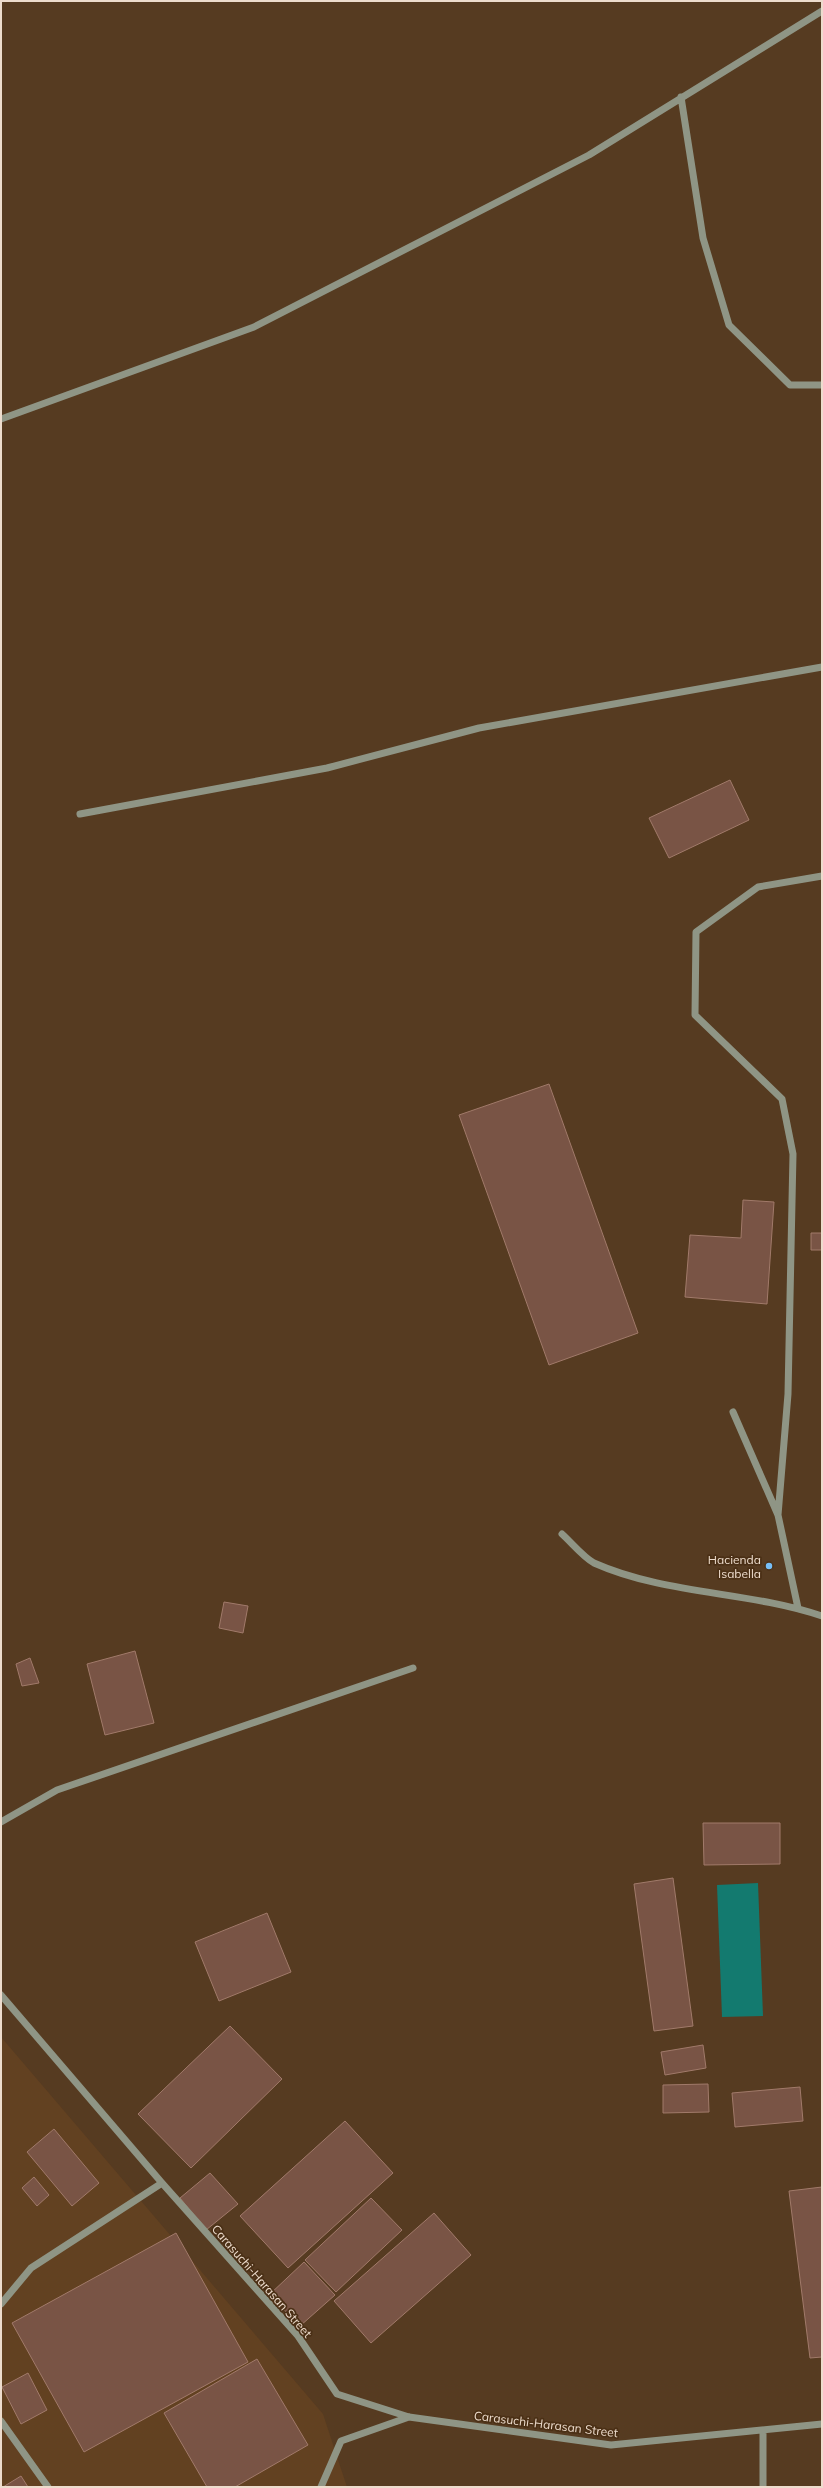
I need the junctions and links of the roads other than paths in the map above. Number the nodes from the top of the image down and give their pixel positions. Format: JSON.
{"nodes":[{"id":1,"x":822,"y":11,"type":"edge"},
{"id":2,"x":681,"y":97,"type":"junction"},
{"id":3,"x":822,"y":385,"type":"edge"},
{"id":4,"x":1,"y":419,"type":"edge"},
{"id":5,"x":822,"y":667,"type":"edge"},
{"id":6,"x":80,"y":814,"type":"dead end"},
{"id":7,"x":822,"y":876,"type":"edge"},
{"id":8,"x":733,"y":1412,"type":"dead end"},
{"id":9,"x":778,"y":1515,"type":"junction"},
{"id":10,"x":562,"y":1534,"type":"dead end"},
{"id":11,"x":798,"y":1608,"type":"junction"},
{"id":12,"x":822,"y":1616,"type":"edge"},
{"id":13,"x":413,"y":1668,"type":"dead end"},
{"id":14,"x":1,"y":1822,"type":"edge"},
{"id":15,"x":1,"y":1995,"type":"edge"},
{"id":16,"x":162,"y":2184,"type":"junction"},
{"id":17,"x":1,"y":2304,"type":"edge"},
{"id":18,"x":409,"y":2417,"type":"junction"},
{"id":19,"x":1,"y":2421,"type":"edge"},
{"id":20,"x":822,"y":2424,"type":"edge"},
{"id":21,"x":763,"y":2430,"type":"junction"},
{"id":22,"x":48,"y":2487,"type":"edge"},
{"id":23,"x":321,"y":2487,"type":"edge"},
{"id":24,"x":763,"y":2487,"type":"edge"}],
"edges":[{"from":1,"to":2,"type":"street"},
{"from":2,"to":3,"type":"street"},
{"from":2,"to":4,"type":"street"},
{"from":5,"to":6,"type":"street"},
{"from":7,"to":9,"type":"street"},
{"from":8,"to":9,"type":"street"},
{"from":9,"to":11,"type":"street"},
{"from":10,"to":11,"type":"street"},
{"from":11,"to":12,"type":"street"},
{"from":13,"to":14,"type":"street"},
{"from":15,"to":16,"type":"street","name":"Carasuchi-Harasan Street"},
{"from":16,"to":17,"type":"street"},
{"from":16,"to":18,"type":"street","name":"Carasuchi-Harasan Street"},
{"from":18,"to":21,"type":"street","name":"Carasuchi-Harasan Street"},
{"from":18,"to":23,"type":"street"},
{"from":19,"to":22,"type":"street"},
{"from":20,"to":21,"type":"street","name":"Carasuchi-Harasan Street"},
{"from":21,"to":24,"type":"street"}]}
